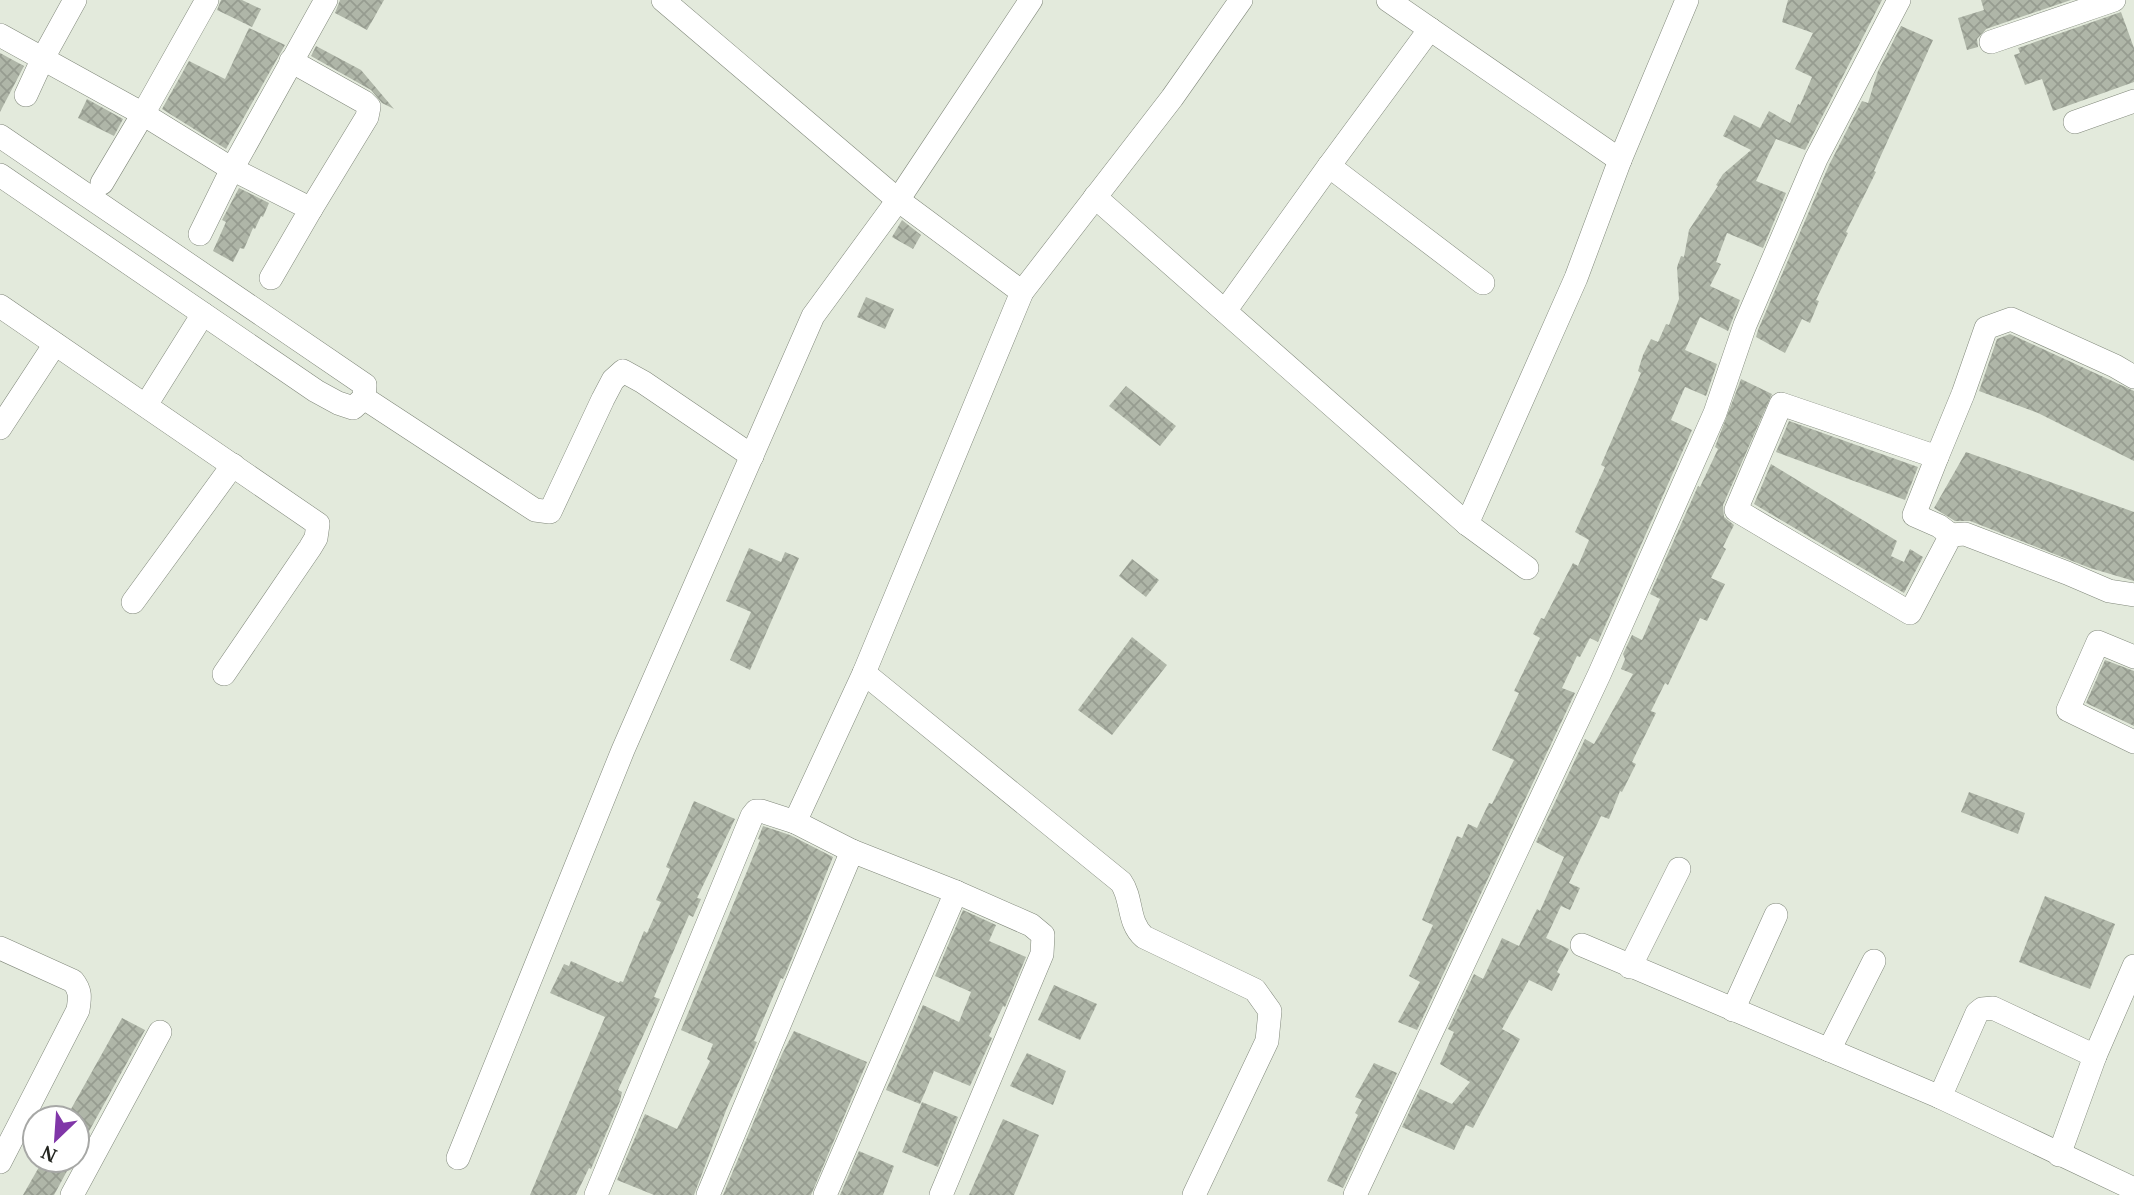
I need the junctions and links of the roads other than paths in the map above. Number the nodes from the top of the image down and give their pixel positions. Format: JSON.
{"nodes":[{"id":1,"x":75,"y":0,"type":"edge"},
{"id":2,"x":207,"y":0,"type":"edge"},
{"id":3,"x":326,"y":0,"type":"edge"},
{"id":4,"x":663,"y":0,"type":"edge"},
{"id":5,"x":1031,"y":0,"type":"edge"},
{"id":6,"x":1241,"y":0,"type":"edge"},
{"id":7,"x":1388,"y":0,"type":"edge"},
{"id":8,"x":1899,"y":0,"type":"edge"},
{"id":9,"x":2114,"y":0,"type":"edge"},
{"id":10,"x":1682,"y":2,"type":"edge"},
{"id":11,"x":1430,"y":29,"type":"junction"},
{"id":12,"x":0,"y":36,"type":"edge"},
{"id":13,"x":1991,"y":42,"type":"dead end"},
{"id":14,"x":43,"y":58,"type":"junction"},
{"id":15,"x":291,"y":61,"type":"junction"},
{"id":16,"x":26,"y":95,"type":"dead end"},
{"id":17,"x":2134,"y":101,"type":"edge"},
{"id":18,"x":142,"y":114,"type":"junction"},
{"id":19,"x":2075,"y":122,"type":"dead end"},
{"id":20,"x":0,"y":136,"type":"edge"},
{"id":21,"x":1620,"y":160,"type":"junction"},
{"id":22,"x":1329,"y":166,"type":"junction"},
{"id":23,"x":232,"y":169,"type":"junction"},
{"id":24,"x":0,"y":175,"type":"edge"},
{"id":25,"x":102,"y":183,"type":"dead end"},
{"id":26,"x":1095,"y":197,"type":"junction"},
{"id":27,"x":898,"y":200,"type":"junction"},
{"id":28,"x":311,"y":209,"type":"junction"},
{"id":29,"x":200,"y":234,"type":"dead end"},
{"id":30,"x":271,"y":278,"type":"dead end"},
{"id":31,"x":1483,"y":284,"type":"dead end"},
{"id":32,"x":1022,"y":292,"type":"junction"},
{"id":33,"x":0,"y":306,"type":"edge"},
{"id":34,"x":1225,"y":311,"type":"junction"},
{"id":35,"x":203,"y":314,"type":"junction"},
{"id":36,"x":55,"y":344,"type":"junction"},
{"id":37,"x":2134,"y":377,"type":"edge"},
{"id":38,"x":363,"y":398,"type":"junction"},
{"id":39,"x":146,"y":405,"type":"junction"},
{"id":40,"x":0,"y":428,"type":"edge"},
{"id":41,"x":751,"y":456,"type":"junction"},
{"id":42,"x":1937,"y":457,"type":"junction"},
{"id":43,"x":233,"y":465,"type":"junction"},
{"id":44,"x":1467,"y":524,"type":"junction"},
{"id":45,"x":1951,"y":535,"type":"junction"},
{"id":46,"x":1527,"y":568,"type":"dead end"},
{"id":47,"x":2134,"y":595,"type":"edge"},
{"id":48,"x":133,"y":602,"type":"dead end"},
{"id":49,"x":2134,"y":657,"type":"edge"},
{"id":50,"x":864,"y":673,"type":"junction"},
{"id":51,"x":224,"y":674,"type":"dead end"},
{"id":52,"x":2134,"y":742,"type":"edge"},
{"id":53,"x":795,"y":821,"type":"junction"},
{"id":54,"x":852,"y":851,"type":"junction"},
{"id":55,"x":1679,"y":869,"type":"dead end"},
{"id":56,"x":956,"y":892,"type":"junction"},
{"id":57,"x":1776,"y":915,"type":"dead end"},
{"id":58,"x":1582,"y":945,"type":"dead end"},
{"id":59,"x":1,"y":951,"type":"edge"},
{"id":60,"x":1874,"y":961,"type":"dead end"},
{"id":61,"x":2134,"y":966,"type":"edge"},
{"id":62,"x":1630,"y":967,"type":"junction"},
{"id":63,"x":1733,"y":1010,"type":"junction"},
{"id":64,"x":160,"y":1032,"type":"dead end"},
{"id":65,"x":1829,"y":1050,"type":"junction"},
{"id":66,"x":2095,"y":1056,"type":"junction"},
{"id":67,"x":1940,"y":1097,"type":"junction"},
{"id":68,"x":2059,"y":1155,"type":"junction"},
{"id":69,"x":458,"y":1158,"type":"dead end"},
{"id":70,"x":0,"y":1163,"type":"edge"},
{"id":71,"x":2134,"y":1189,"type":"edge"},
{"id":72,"x":72,"y":1195,"type":"edge"},
{"id":73,"x":596,"y":1195,"type":"edge"},
{"id":74,"x":708,"y":1195,"type":"edge"},
{"id":75,"x":825,"y":1195,"type":"edge"},
{"id":76,"x":941,"y":1195,"type":"edge"},
{"id":77,"x":1194,"y":1195,"type":"edge"},
{"id":78,"x":1355,"y":1195,"type":"edge"}],
"edges":[{"from":1,"to":14,"type":"street"},
{"from":2,"to":18,"type":"street"},
{"from":3,"to":15,"type":"street"},
{"from":4,"to":27,"type":"street"},
{"from":5,"to":27,"type":"street"},
{"from":6,"to":26,"type":"street"},
{"from":7,"to":11,"type":"street"},
{"from":8,"to":78,"type":"street"},
{"from":9,"to":13,"type":"street"},
{"from":10,"to":21,"type":"street"},
{"from":11,"to":21,"type":"street"},
{"from":11,"to":22,"type":"street"},
{"from":12,"to":14,"type":"street"},
{"from":14,"to":16,"type":"street"},
{"from":14,"to":18,"type":"street"},
{"from":15,"to":23,"type":"street"},
{"from":15,"to":28,"type":"street"},
{"from":17,"to":19,"type":"street"},
{"from":18,"to":23,"type":"street"},
{"from":18,"to":25,"type":"street"},
{"from":20,"to":38,"type":"street"},
{"from":21,"to":44,"type":"street"},
{"from":22,"to":31,"type":"street"},
{"from":22,"to":34,"type":"street"},
{"from":23,"to":28,"type":"street"},
{"from":23,"to":29,"type":"street"},
{"from":24,"to":35,"type":"street"},
{"from":26,"to":32,"type":"street"},
{"from":26,"to":34,"type":"street"},
{"from":27,"to":32,"type":"street"},
{"from":27,"to":41,"type":"street"},
{"from":28,"to":30,"type":"street"},
{"from":32,"to":50,"type":"street"},
{"from":33,"to":36,"type":"street"},
{"from":34,"to":44,"type":"street"},
{"from":35,"to":38,"type":"street"},
{"from":35,"to":39,"type":"street"},
{"from":36,"to":39,"type":"street"},
{"from":36,"to":40,"type":"street"},
{"from":37,"to":42,"type":"street"},
{"from":38,"to":41,"type":"street"},
{"from":39,"to":43,"type":"street"},
{"from":41,"to":69,"type":"street"},
{"from":42,"to":45,"type":"street"},
{"from":42,"to":45,"type":"street"},
{"from":43,"to":48,"type":"street"},
{"from":43,"to":51,"type":"street"},
{"from":44,"to":46,"type":"street"},
{"from":45,"to":47,"type":"street"},
{"from":49,"to":52,"type":"street"},
{"from":50,"to":53,"type":"street"},
{"from":50,"to":77,"type":"street"},
{"from":53,"to":54,"type":"street"},
{"from":53,"to":73,"type":"street"},
{"from":54,"to":56,"type":"street"},
{"from":54,"to":74,"type":"street"},
{"from":55,"to":62,"type":"street"},
{"from":56,"to":75,"type":"street"},
{"from":56,"to":76,"type":"street"},
{"from":57,"to":63,"type":"street"},
{"from":58,"to":62,"type":"street"},
{"from":59,"to":70,"type":"street"},
{"from":60,"to":65,"type":"street"},
{"from":61,"to":66,"type":"street"},
{"from":62,"to":63,"type":"street"},
{"from":63,"to":65,"type":"street"},
{"from":64,"to":72,"type":"street"},
{"from":65,"to":67,"type":"street"},
{"from":66,"to":67,"type":"street"},
{"from":66,"to":68,"type":"street"},
{"from":67,"to":68,"type":"street"},
{"from":68,"to":71,"type":"street"}]}
